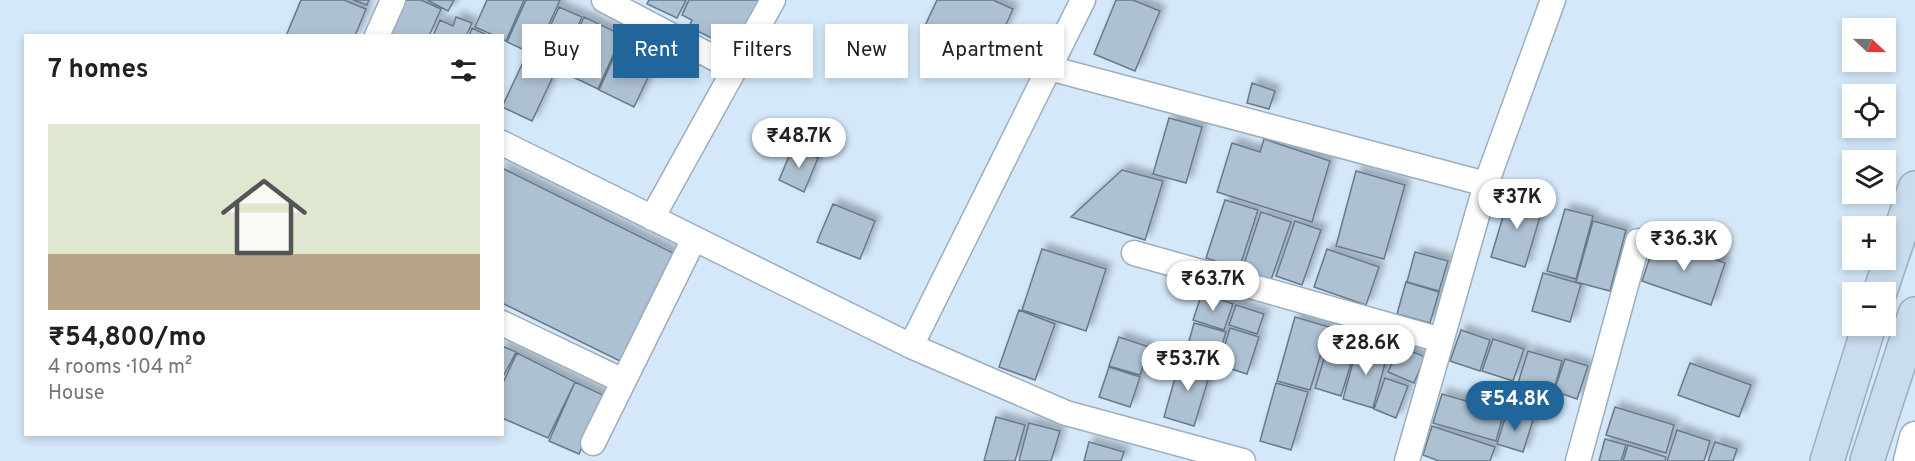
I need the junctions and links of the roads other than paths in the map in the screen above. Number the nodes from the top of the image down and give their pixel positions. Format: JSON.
{"nodes":[{"id":1,"x":393,"y":0,"type":"edge"},
{"id":2,"x":604,"y":0,"type":"edge"},
{"id":3,"x":774,"y":0,"type":"edge"},
{"id":4,"x":1083,"y":0,"type":"edge"},
{"id":5,"x":1553,"y":0,"type":"edge"},
{"id":6,"x":760,"y":24,"type":"edge"},
{"id":7,"x":378,"y":34,"type":"edge"},
{"id":8,"x":1064,"y":38,"type":"edge"},
{"id":9,"x":711,"y":56,"type":"edge"},
{"id":10,"x":1064,"y":72,"type":"edge"},
{"id":11,"x":730,"y":78,"type":"edge"},
{"id":12,"x":1044,"y":78,"type":"edge"},
{"id":13,"x":504,"y":144,"type":"edge"},
{"id":14,"x":1486,"y":184,"type":"junction"},
{"id":15,"x":1915,"y":188,"type":"edge"},
{"id":16,"x":652,"y":218,"type":"junction"},
{"id":17,"x":694,"y":239,"type":"junction"},
{"id":18,"x":1638,"y":241,"type":"dead end"},
{"id":19,"x":1134,"y":253,"type":"dead end"},
{"id":20,"x":1883,"y":282,"type":"edge"},
{"id":21,"x":1915,"y":314,"type":"edge"},
{"id":22,"x":504,"y":324,"type":"edge"},
{"id":23,"x":1866,"y":336,"type":"edge"},
{"id":24,"x":1441,"y":340,"type":"junction"},
{"id":25,"x":911,"y":346,"type":"junction"},
{"id":26,"x":623,"y":381,"type":"junction"},
{"id":27,"x":1915,"y":437,"type":"edge"},
{"id":28,"x":593,"y":443,"type":"dead end"},
{"id":29,"x":1243,"y":461,"type":"edge"},
{"id":30,"x":1407,"y":461,"type":"edge"},
{"id":31,"x":1578,"y":461,"type":"edge"},
{"id":32,"x":1827,"y":461,"type":"edge"},
{"id":33,"x":1867,"y":461,"type":"edge"},
{"id":34,"x":1908,"y":461,"type":"edge"}],
"edges":[{"from":1,"to":7,"type":"street"},
{"from":2,"to":9,"type":"street"},
{"from":3,"to":6,"type":"street"},
{"from":4,"to":8,"type":"street"},
{"from":5,"to":14,"type":"street"},
{"from":10,"to":14,"type":"street"},
{"from":11,"to":16,"type":"street"},
{"from":12,"to":25,"type":"street"},
{"from":13,"to":16,"type":"street"},
{"from":14,"to":24,"type":"street"},
{"from":15,"to":20,"type":"main road"},
{"from":16,"to":17,"type":"street"},
{"from":17,"to":25,"type":"street"},
{"from":17,"to":26,"type":"street"},
{"from":18,"to":31,"type":"street"},
{"from":19,"to":24,"type":"street"},
{"from":21,"to":33,"type":"main road"},
{"from":22,"to":26,"type":"street"},
{"from":23,"to":32,"type":"main road"},
{"from":24,"to":30,"type":"street"},
{"from":25,"to":29,"type":"street"},
{"from":26,"to":28,"type":"street"},
{"from":27,"to":34,"type":"street"}]}
